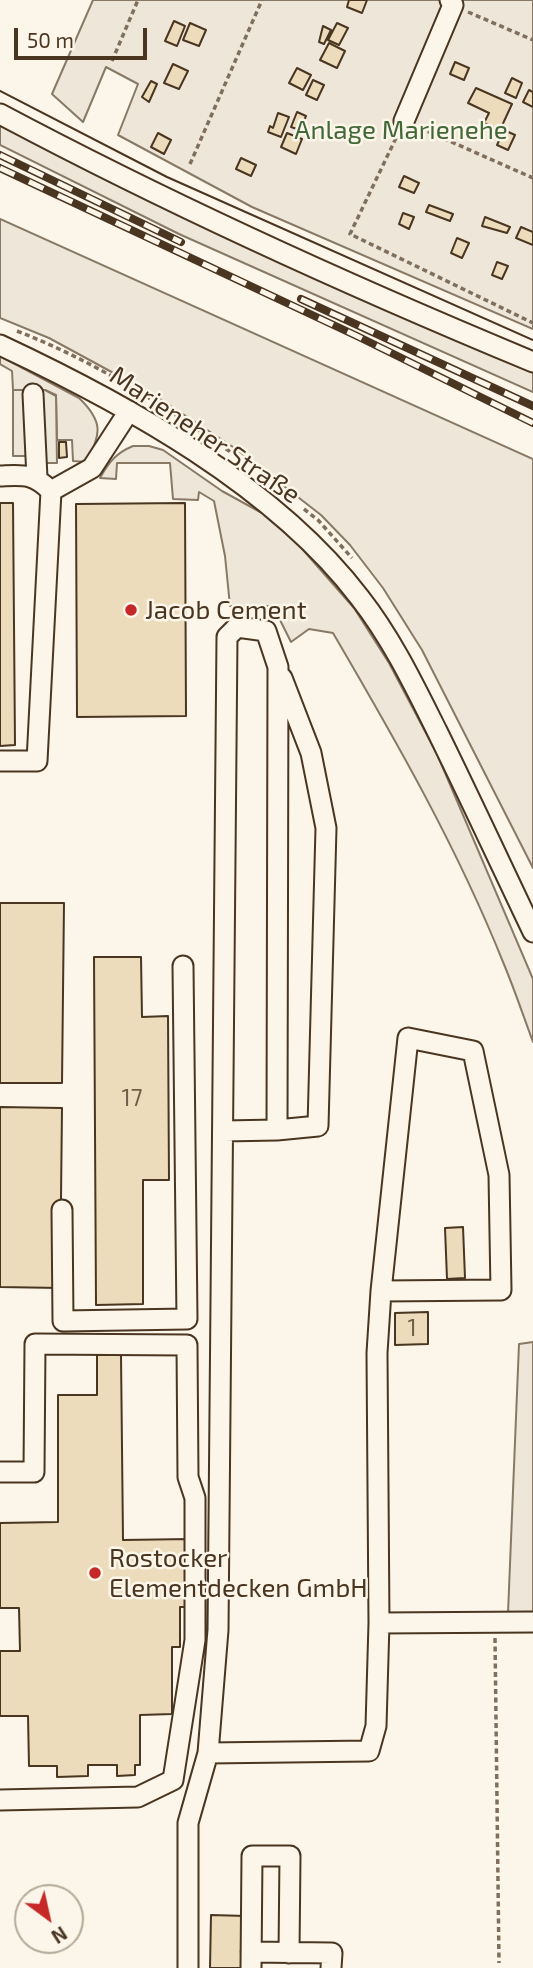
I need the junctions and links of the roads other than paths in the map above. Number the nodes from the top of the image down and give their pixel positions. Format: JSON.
{"nodes":[{"id":1,"x":452,"y":3,"type":"edge"},
{"id":2,"x":0,"y":114,"type":"edge"},
{"id":3,"x":404,"y":121,"type":"road end"},
{"id":4,"x":0,"y":345,"type":"edge"},
{"id":5,"x":533,"y":362,"type":"edge"},
{"id":6,"x":33,"y":394,"type":"dead end"},
{"id":7,"x":129,"y":411,"type":"junction"},
{"id":8,"x":0,"y":476,"type":"edge"},
{"id":9,"x":44,"y":485,"type":"junction"},
{"id":10,"x":278,"y":667,"type":"junction"},
{"id":11,"x":0,"y":761,"type":"edge"},
{"id":12,"x":533,"y":932,"type":"edge"},
{"id":13,"x":183,"y":966,"type":"dead end"},
{"id":14,"x":277,"y":1130,"type":"junction"},
{"id":15,"x":223,"y":1131,"type":"junction"},
{"id":16,"x":62,"y":1210,"type":"dead end"},
{"id":17,"x":381,"y":1291,"type":"junction"},
{"id":18,"x":0,"y":1472,"type":"edge"},
{"id":19,"x":533,"y":1622,"type":"edge"},
{"id":20,"x":379,"y":1623,"type":"junction"},
{"id":21,"x":208,"y":1753,"type":"junction"},
{"id":22,"x":0,"y":1800,"type":"edge"},
{"id":23,"x":289,"y":1952,"type":"junction"},
{"id":24,"x":251,"y":1960,"type":"edge"},
{"id":25,"x":188,"y":1968,"type":"edge"},
{"id":26,"x":331,"y":1968,"type":"edge"}],
"edges":[{"from":1,"to":3,"type":"street"},
{"from":2,"to":5,"type":"street"},
{"from":4,"to":7,"type":"street","name":"Marieneher Straße"},
{"from":6,"to":9,"type":"street"},
{"from":7,"to":9,"type":"street"},
{"from":7,"to":12,"type":"street","name":"Marieneher Straße"},
{"from":8,"to":9,"type":"street"},
{"from":9,"to":11,"type":"street"},
{"from":10,"to":14,"type":"street"},
{"from":10,"to":14,"type":"street"},
{"from":10,"to":15,"type":"street"},
{"from":13,"to":16,"type":"street"},
{"from":14,"to":15,"type":"street"},
{"from":15,"to":21,"type":"street"},
{"from":17,"to":17,"type":"street"},
{"from":17,"to":20,"type":"street"},
{"from":18,"to":22,"type":"street"},
{"from":19,"to":20,"type":"street"},
{"from":20,"to":21,"type":"street"},
{"from":21,"to":25,"type":"street"},
{"from":23,"to":24,"type":"street"},
{"from":23,"to":24,"type":"street"},
{"from":23,"to":26,"type":"street"}]}
